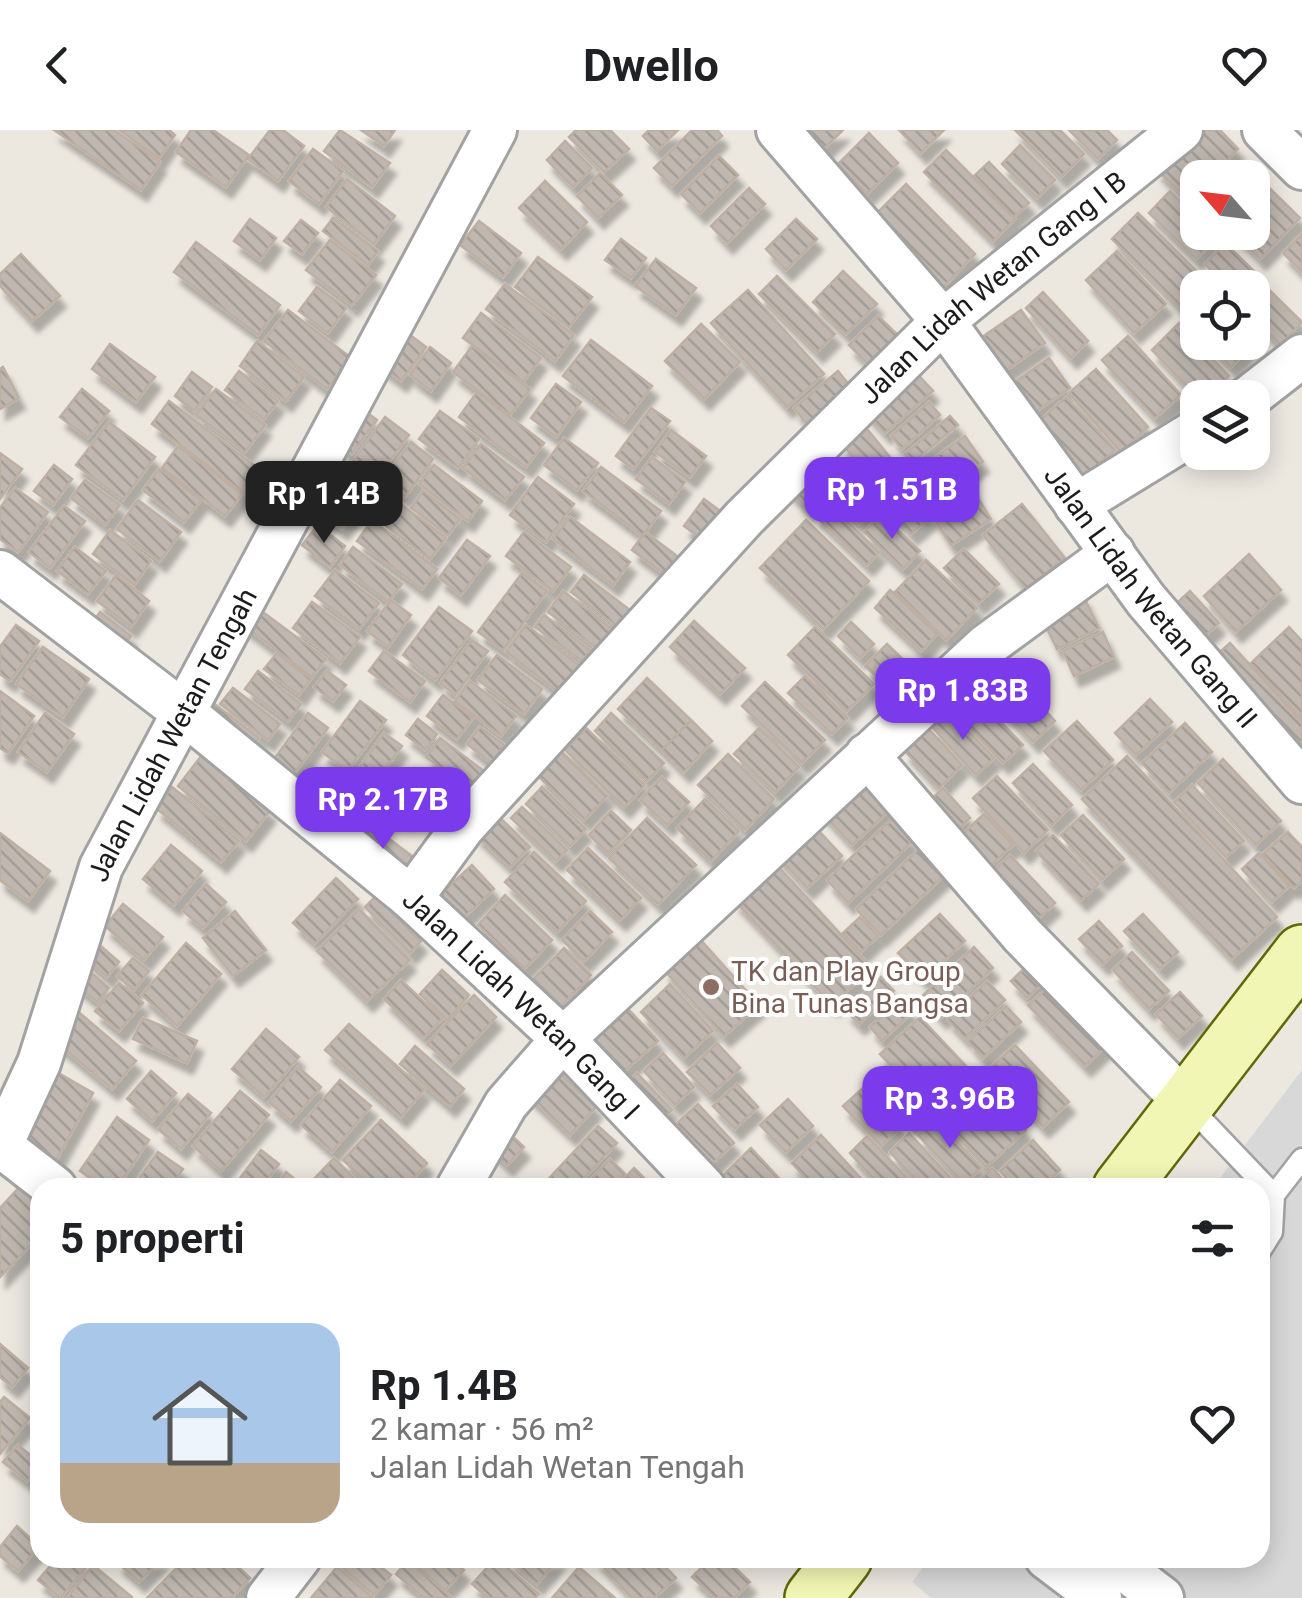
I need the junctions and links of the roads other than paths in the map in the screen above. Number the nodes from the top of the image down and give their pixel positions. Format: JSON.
{"nodes":[{"id":1,"x":495,"y":130,"type":"edge"},
{"id":2,"x":778,"y":130,"type":"edge"},
{"id":3,"x":1181,"y":130,"type":"edge"},
{"id":4,"x":1264,"y":130,"type":"edge"},
{"id":5,"x":1302,"y":168,"type":"edge"},
{"id":6,"x":943,"y":321,"type":"junction"},
{"id":7,"x":1302,"y":356,"type":"edge"},
{"id":8,"x":1270,"y":381,"type":"edge"},
{"id":9,"x":1180,"y":441,"type":"edge"},
{"id":10,"x":1076,"y":505,"type":"junction"},
{"id":11,"x":1113,"y":553,"type":"junction"},
{"id":12,"x":0,"y":572,"type":"edge"},
{"id":13,"x":183,"y":712,"type":"junction"},
{"id":14,"x":867,"y":755,"type":"junction"},
{"id":15,"x":1302,"y":782,"type":"edge"},
{"id":16,"x":411,"y":898,"type":"junction"},
{"id":17,"x":1302,"y":953,"type":"edge"},
{"id":18,"x":563,"y":1039,"type":"junction"},
{"id":19,"x":1186,"y":1102,"type":"junction"},
{"id":20,"x":0,"y":1146,"type":"edge"},
{"id":21,"x":1302,"y":1159,"type":"edge"},
{"id":22,"x":42,"y":1178,"type":"edge"},
{"id":23,"x":464,"y":1178,"type":"edge"},
{"id":24,"x":695,"y":1178,"type":"edge"},
{"id":25,"x":1129,"y":1178,"type":"edge"},
{"id":26,"x":1258,"y":1178,"type":"edge"},
{"id":27,"x":1270,"y":1191,"type":"edge"},
{"id":28,"x":1274,"y":1195,"type":"junction"},
{"id":29,"x":1270,"y":1235,"type":"edge"},
{"id":30,"x":836,"y":1568,"type":"edge"},
{"id":31,"x":1060,"y":1568,"type":"edge"},
{"id":32,"x":1123,"y":1568,"type":"edge"},
{"id":33,"x":814,"y":1598,"type":"edge"},
{"id":34,"x":1100,"y":1598,"type":"edge"},
{"id":35,"x":1162,"y":1598,"type":"edge"}],
"edges":[{"from":1,"to":13,"type":"street","name":"Jalan Lidah Wetan Tengah"},
{"from":2,"to":6,"type":"street","name":"Jalan Lidah Wetan Gang II"},
{"from":3,"to":6,"type":"street","name":"Jalan Lidah Wetan Gang I B"},
{"from":4,"to":5,"type":"street"},
{"from":6,"to":10,"type":"street","name":"Jalan Lidah Wetan Gang II"},
{"from":6,"to":16,"type":"street","name":"Jalan Lidah Wetan Gang I B"},
{"from":7,"to":8,"type":"street"},
{"from":9,"to":10,"type":"street"},
{"from":10,"to":11,"type":"street","name":"Jalan Lidah Wetan Gang II"},
{"from":11,"to":14,"type":"street"},
{"from":11,"to":15,"type":"street","name":"Jalan Lidah Wetan Gang II"},
{"from":12,"to":13,"type":"street","name":"Jalan Lidah Wetan Gang I"},
{"from":13,"to":16,"type":"street","name":"Jalan Lidah Wetan Gang I"},
{"from":13,"to":20,"type":"street","name":"Jalan Lidah Wetan Tengah"},
{"from":14,"to":18,"type":"street"},
{"from":14,"to":19,"type":"street"},
{"from":16,"to":18,"type":"street","name":"Jalan Lidah Wetan Gang I"},
{"from":17,"to":19,"type":"main road"},
{"from":18,"to":23,"type":"street"},
{"from":18,"to":24,"type":"street","name":"Jalan Lidah Wetan Gang I"},
{"from":19,"to":25,"type":"main road"},
{"from":19,"to":26,"type":"lane"},
{"from":20,"to":22,"type":"street"},
{"from":21,"to":28,"type":"lane"},
{"from":27,"to":28,"type":"lane"},
{"from":28,"to":29,"type":"lane"},
{"from":30,"to":33,"type":"main road"},
{"from":31,"to":34,"type":"street"},
{"from":32,"to":35,"type":"street"}]}
